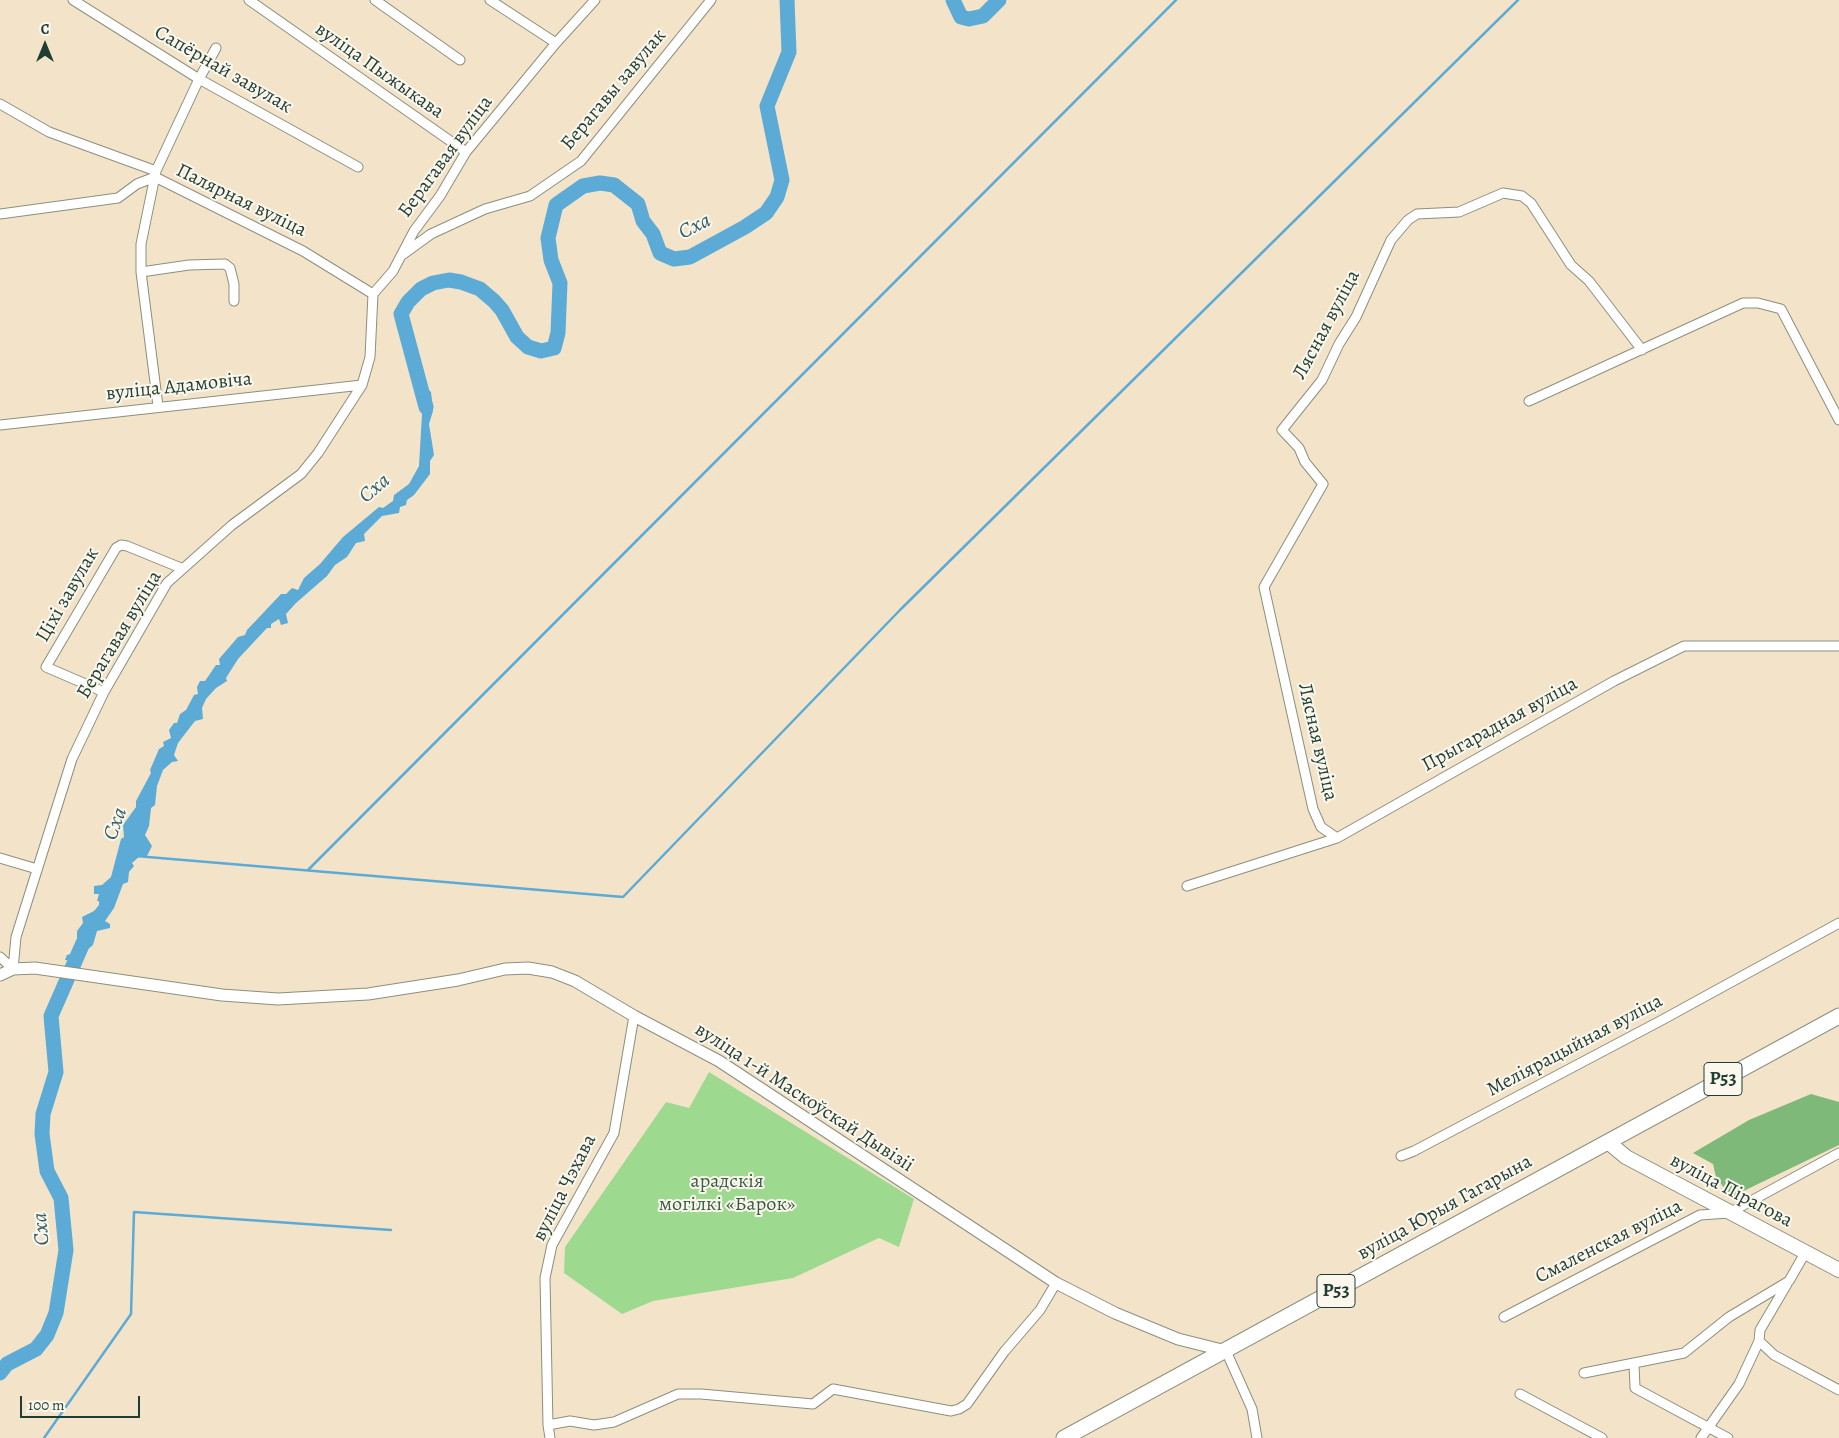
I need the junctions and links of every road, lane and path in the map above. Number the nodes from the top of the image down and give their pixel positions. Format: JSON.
{"nodes":[{"id":1,"x":73,"y":0,"type":"edge"},
{"id":2,"x":250,"y":0,"type":"edge"},
{"id":3,"x":375,"y":0,"type":"edge"},
{"id":4,"x":490,"y":0,"type":"edge"},
{"id":5,"x":595,"y":0,"type":"edge"},
{"id":6,"x":710,"y":0,"type":"edge"},
{"id":7,"x":556,"y":43,"type":"junction"},
{"id":8,"x":216,"y":48,"type":"dead end"},
{"id":9,"x":460,"y":60,"type":"dead end"},
{"id":10,"x":198,"y":79,"type":"junction"},
{"id":11,"x":0,"y":104,"type":"edge"},
{"id":12,"x":466,"y":152,"type":"junction"},
{"id":13,"x":358,"y":167,"type":"dead end"},
{"id":14,"x":156,"y":174,"type":"junction"},
{"id":15,"x":0,"y":214,"type":"edge"},
{"id":16,"x":402,"y":255,"type":"junction"},
{"id":17,"x":141,"y":272,"type":"junction"},
{"id":18,"x":373,"y":294,"type":"junction"},
{"id":19,"x":234,"y":301,"type":"dead end"},
{"id":20,"x":1642,"y":350,"type":"junction"},
{"id":21,"x":362,"y":385,"type":"junction"},
{"id":22,"x":1529,"y":401,"type":"dead end"},
{"id":23,"x":158,"y":406,"type":"junction"},
{"id":24,"x":1839,"y":420,"type":"edge"},
{"id":25,"x":0,"y":425,"type":"edge"},
{"id":26,"x":181,"y":568,"type":"junction"},
{"id":27,"x":1839,"y":646,"type":"edge"},
{"id":28,"x":104,"y":692,"type":"junction"},
{"id":29,"x":1337,"y":838,"type":"junction"},
{"id":30,"x":0,"y":858,"type":"edge"},
{"id":31,"x":37,"y":869,"type":"junction"},
{"id":32,"x":1187,"y":886,"type":"dead end"},
{"id":33,"x":1839,"y":923,"type":"edge"},
{"id":34,"x":0,"y":957,"type":"edge"},
{"id":35,"x":13,"y":969,"type":"junction"},
{"id":36,"x":0,"y":975,"type":"edge"},
{"id":37,"x":634,"y":1016,"type":"junction"},
{"id":38,"x":1839,"y":1016,"type":"edge"},
{"id":39,"x":1608,"y":1142,"type":"junction"},
{"id":40,"x":1839,"y":1153,"type":"edge"},
{"id":41,"x":1401,"y":1156,"type":"dead end"},
{"id":42,"x":1729,"y":1213,"type":"junction"},
{"id":43,"x":1806,"y":1253,"type":"junction"},
{"id":44,"x":1839,"y":1270,"type":"edge"},
{"id":45,"x":1789,"y":1281,"type":"junction"},
{"id":46,"x":1056,"y":1283,"type":"junction"},
{"id":47,"x":1504,"y":1316,"type":"dead end"},
{"id":48,"x":1759,"y":1341,"type":"junction"},
{"id":49,"x":1226,"y":1351,"type":"junction"},
{"id":50,"x":1634,"y":1364,"type":"junction"},
{"id":51,"x":1584,"y":1373,"type":"dead end"},
{"id":52,"x":1839,"y":1390,"type":"edge"},
{"id":53,"x":1520,"y":1394,"type":"dead end"},
{"id":54,"x":548,"y":1425,"type":"junction"},
{"id":55,"x":1708,"y":1427,"type":"junction"},
{"id":56,"x":550,"y":1438,"type":"edge"},
{"id":57,"x":1064,"y":1438,"type":"edge"},
{"id":58,"x":1257,"y":1438,"type":"edge"},
{"id":59,"x":1602,"y":1438,"type":"edge"},
{"id":60,"x":1701,"y":1438,"type":"edge"},
{"id":61,"x":1728,"y":1438,"type":"edge"}],
"edges":[{"from":1,"to":10,"type":"street","name":"Сапёрнай завулак"},
{"from":2,"to":12,"type":"street","name":"вуліца Пыжыкава"},
{"from":3,"to":9,"type":"street"},
{"from":4,"to":7,"type":"street"},
{"from":5,"to":7,"type":"street","name":"Берагавая вуліца"},
{"from":6,"to":16,"type":"street","name":"Берагавы завулак"},
{"from":7,"to":12,"type":"street","name":"Берагавая вуліца"},
{"from":8,"to":10,"type":"street"},
{"from":10,"to":13,"type":"street","name":"Сапёрнай завулак"},
{"from":10,"to":14,"type":"street"},
{"from":11,"to":14,"type":"street"},
{"from":12,"to":16,"type":"street","name":"Берагавая вуліца"},
{"from":14,"to":15,"type":"street","name":"Палярная вуліца"},
{"from":14,"to":17,"type":"street"},
{"from":14,"to":18,"type":"street","name":"Палярная вуліца"},
{"from":16,"to":18,"type":"street","name":"Берагавая вуліца"},
{"from":17,"to":19,"type":"street"},
{"from":17,"to":23,"type":"street"},
{"from":18,"to":21,"type":"street","name":"Берагавая вуліца"},
{"from":20,"to":22,"type":"street"},
{"from":20,"to":24,"type":"street"},
{"from":20,"to":29,"type":"street","name":"Лясная вуліца"},
{"from":21,"to":23,"type":"street","name":"вуліца Адамовіча"},
{"from":21,"to":26,"type":"street","name":"Берагавая вуліца"},
{"from":23,"to":25,"type":"street","name":"вуліца Адамовіча"},
{"from":26,"to":28,"type":"street","name":"Берагавая вуліца"},
{"from":26,"to":28,"type":"street","name":"Ціхі завулак"},
{"from":27,"to":29,"type":"street","name":"Прыгарадная вуліца"},
{"from":28,"to":31,"type":"street","name":"Берагавая вуліца"},
{"from":29,"to":32,"type":"street","name":"Прыгарадная вуліца"},
{"from":30,"to":31,"type":"street"},
{"from":31,"to":35,"type":"street","name":"Берагавая вуліца"},
{"from":33,"to":41,"type":"street","name":"Меліярацыйная вуліца"},
{"from":34,"to":35,"type":"street"},
{"from":35,"to":36,"type":"street"},
{"from":35,"to":37,"type":"street","name":"вуліца 1-й Маскоўскай Дывізіі"},
{"from":37,"to":46,"type":"street","name":"вуліца 1-й Маскоўскай Дывізіі"},
{"from":37,"to":54,"type":"street","name":"вуліца Чэхава"},
{"from":38,"to":39,"type":"main road","number":"Р53"},
{"from":39,"to":42,"type":"main road","name":"вуліца Пірагова"},
{"from":39,"to":49,"type":"main road","name":"вуліца Юрыя Гагарына","number":"Р53"},
{"from":40,"to":42,"type":"street","name":"Смаленская вуліца"},
{"from":42,"to":43,"type":"main road","name":"вуліца Пірагова"},
{"from":42,"to":47,"type":"street","name":"Смаленская вуліца"},
{"from":43,"to":44,"type":"main road","name":"вуліца Пірагова"},
{"from":43,"to":45,"type":"street"},
{"from":45,"to":48,"type":"street"},
{"from":45,"to":50,"type":"street"},
{"from":46,"to":49,"type":"street","name":"вуліца 1-й Маскоўскай Дывізіі"},
{"from":46,"to":54,"type":"street"},
{"from":48,"to":52,"type":"street"},
{"from":48,"to":55,"type":"street"},
{"from":49,"to":57,"type":"main road","name":"вуліца Юрыя Гагарына","number":"Р53"},
{"from":49,"to":58,"type":"street"},
{"from":50,"to":51,"type":"street"},
{"from":50,"to":55,"type":"street"},
{"from":53,"to":59,"type":"street"},
{"from":54,"to":56,"type":"street","name":"вуліца Чэхава"},
{"from":55,"to":60,"type":"street"},
{"from":55,"to":61,"type":"street"}]}
